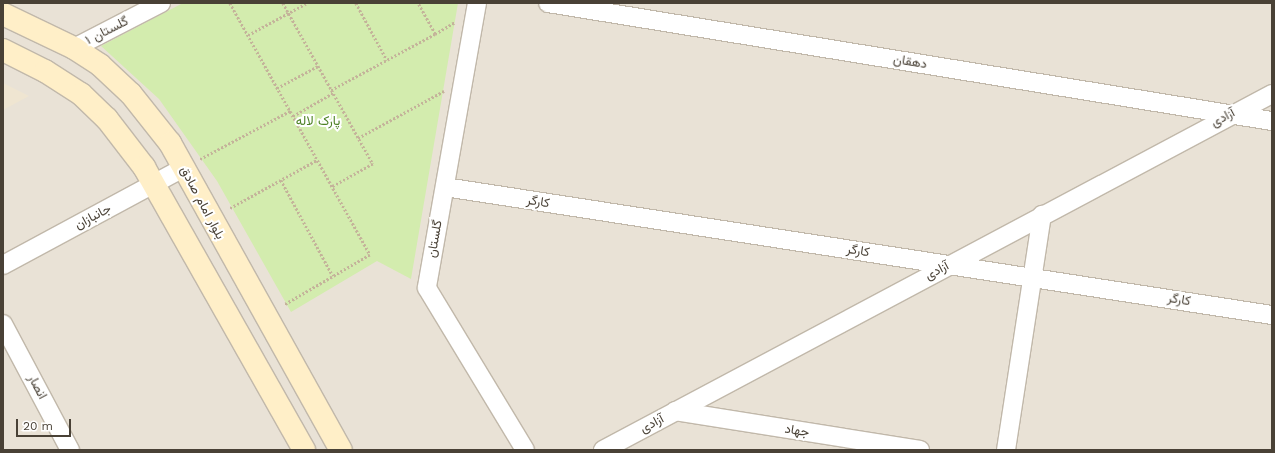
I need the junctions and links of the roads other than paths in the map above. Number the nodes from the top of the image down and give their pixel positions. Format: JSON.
{"nodes":[{"id":1,"x":161,"y":3,"type":"edge"},
{"id":2,"x":477,"y":3,"type":"edge"},
{"id":3,"x":548,"y":3,"type":"edge"},
{"id":4,"x":3,"y":14,"type":"edge"},
{"id":5,"x":74,"y":48,"type":"junction"},
{"id":6,"x":3,"y":50,"type":"edge"},
{"id":7,"x":1272,"y":94,"type":"edge"},
{"id":8,"x":1230,"y":114,"type":"junction"},
{"id":9,"x":1272,"y":121,"type":"edge"},
{"id":10,"x":184,"y":168,"type":"junction"},
{"id":11,"x":154,"y":184,"type":"junction"},
{"id":12,"x":445,"y":187,"type":"junction"},
{"id":13,"x":1042,"y":215,"type":"junction"},
{"id":14,"x":3,"y":265,"type":"edge"},
{"id":15,"x":949,"y":265,"type":"junction"},
{"id":16,"x":1032,"y":278,"type":"junction"},
{"id":17,"x":1272,"y":314,"type":"edge"},
{"id":18,"x":3,"y":324,"type":"edge"},
{"id":19,"x":675,"y":412,"type":"junction"},
{"id":20,"x":70,"y":450,"type":"edge"},
{"id":21,"x":304,"y":450,"type":"edge"},
{"id":22,"x":341,"y":450,"type":"edge"},
{"id":23,"x":525,"y":450,"type":"edge"},
{"id":24,"x":603,"y":450,"type":"edge"},
{"id":25,"x":920,"y":450,"type":"edge"},
{"id":26,"x":1006,"y":450,"type":"edge"}],
"edges":[{"from":1,"to":5,"type":"street","name":"گلستان ۱"},
{"from":2,"to":12,"type":"street","name":"گلستان"},
{"from":3,"to":8,"type":"street","name":"دهقان"},
{"from":4,"to":5,"type":"street","name":"بلوار امام صادق"},
{"from":5,"to":10,"type":"street","name":"بلوار امام صادق"},
{"from":6,"to":11,"type":"street"},
{"from":7,"to":8,"type":"street","name":"آزادی"},
{"from":8,"to":9,"type":"street","name":"دهقان"},
{"from":8,"to":13,"type":"street","name":"آزادی"},
{"from":10,"to":11,"type":"street","name":"جانبازان"},
{"from":10,"to":22,"type":"street","name":"بلوار امام صادق"},
{"from":11,"to":14,"type":"street","name":"جانبازان"},
{"from":11,"to":21,"type":"street"},
{"from":12,"to":15,"type":"street","name":"کارگر"},
{"from":12,"to":23,"type":"street","name":"گلستان"},
{"from":13,"to":15,"type":"street","name":"آزادی"},
{"from":13,"to":16,"type":"street"},
{"from":15,"to":16,"type":"street","name":"کارگر"},
{"from":15,"to":19,"type":"street","name":"آزادی"},
{"from":16,"to":17,"type":"street","name":"کارگر"},
{"from":16,"to":26,"type":"street"},
{"from":18,"to":20,"type":"street","name":"انصار"},
{"from":19,"to":24,"type":"street","name":"آزادی"},
{"from":19,"to":25,"type":"street","name":"جهاد"}]}
